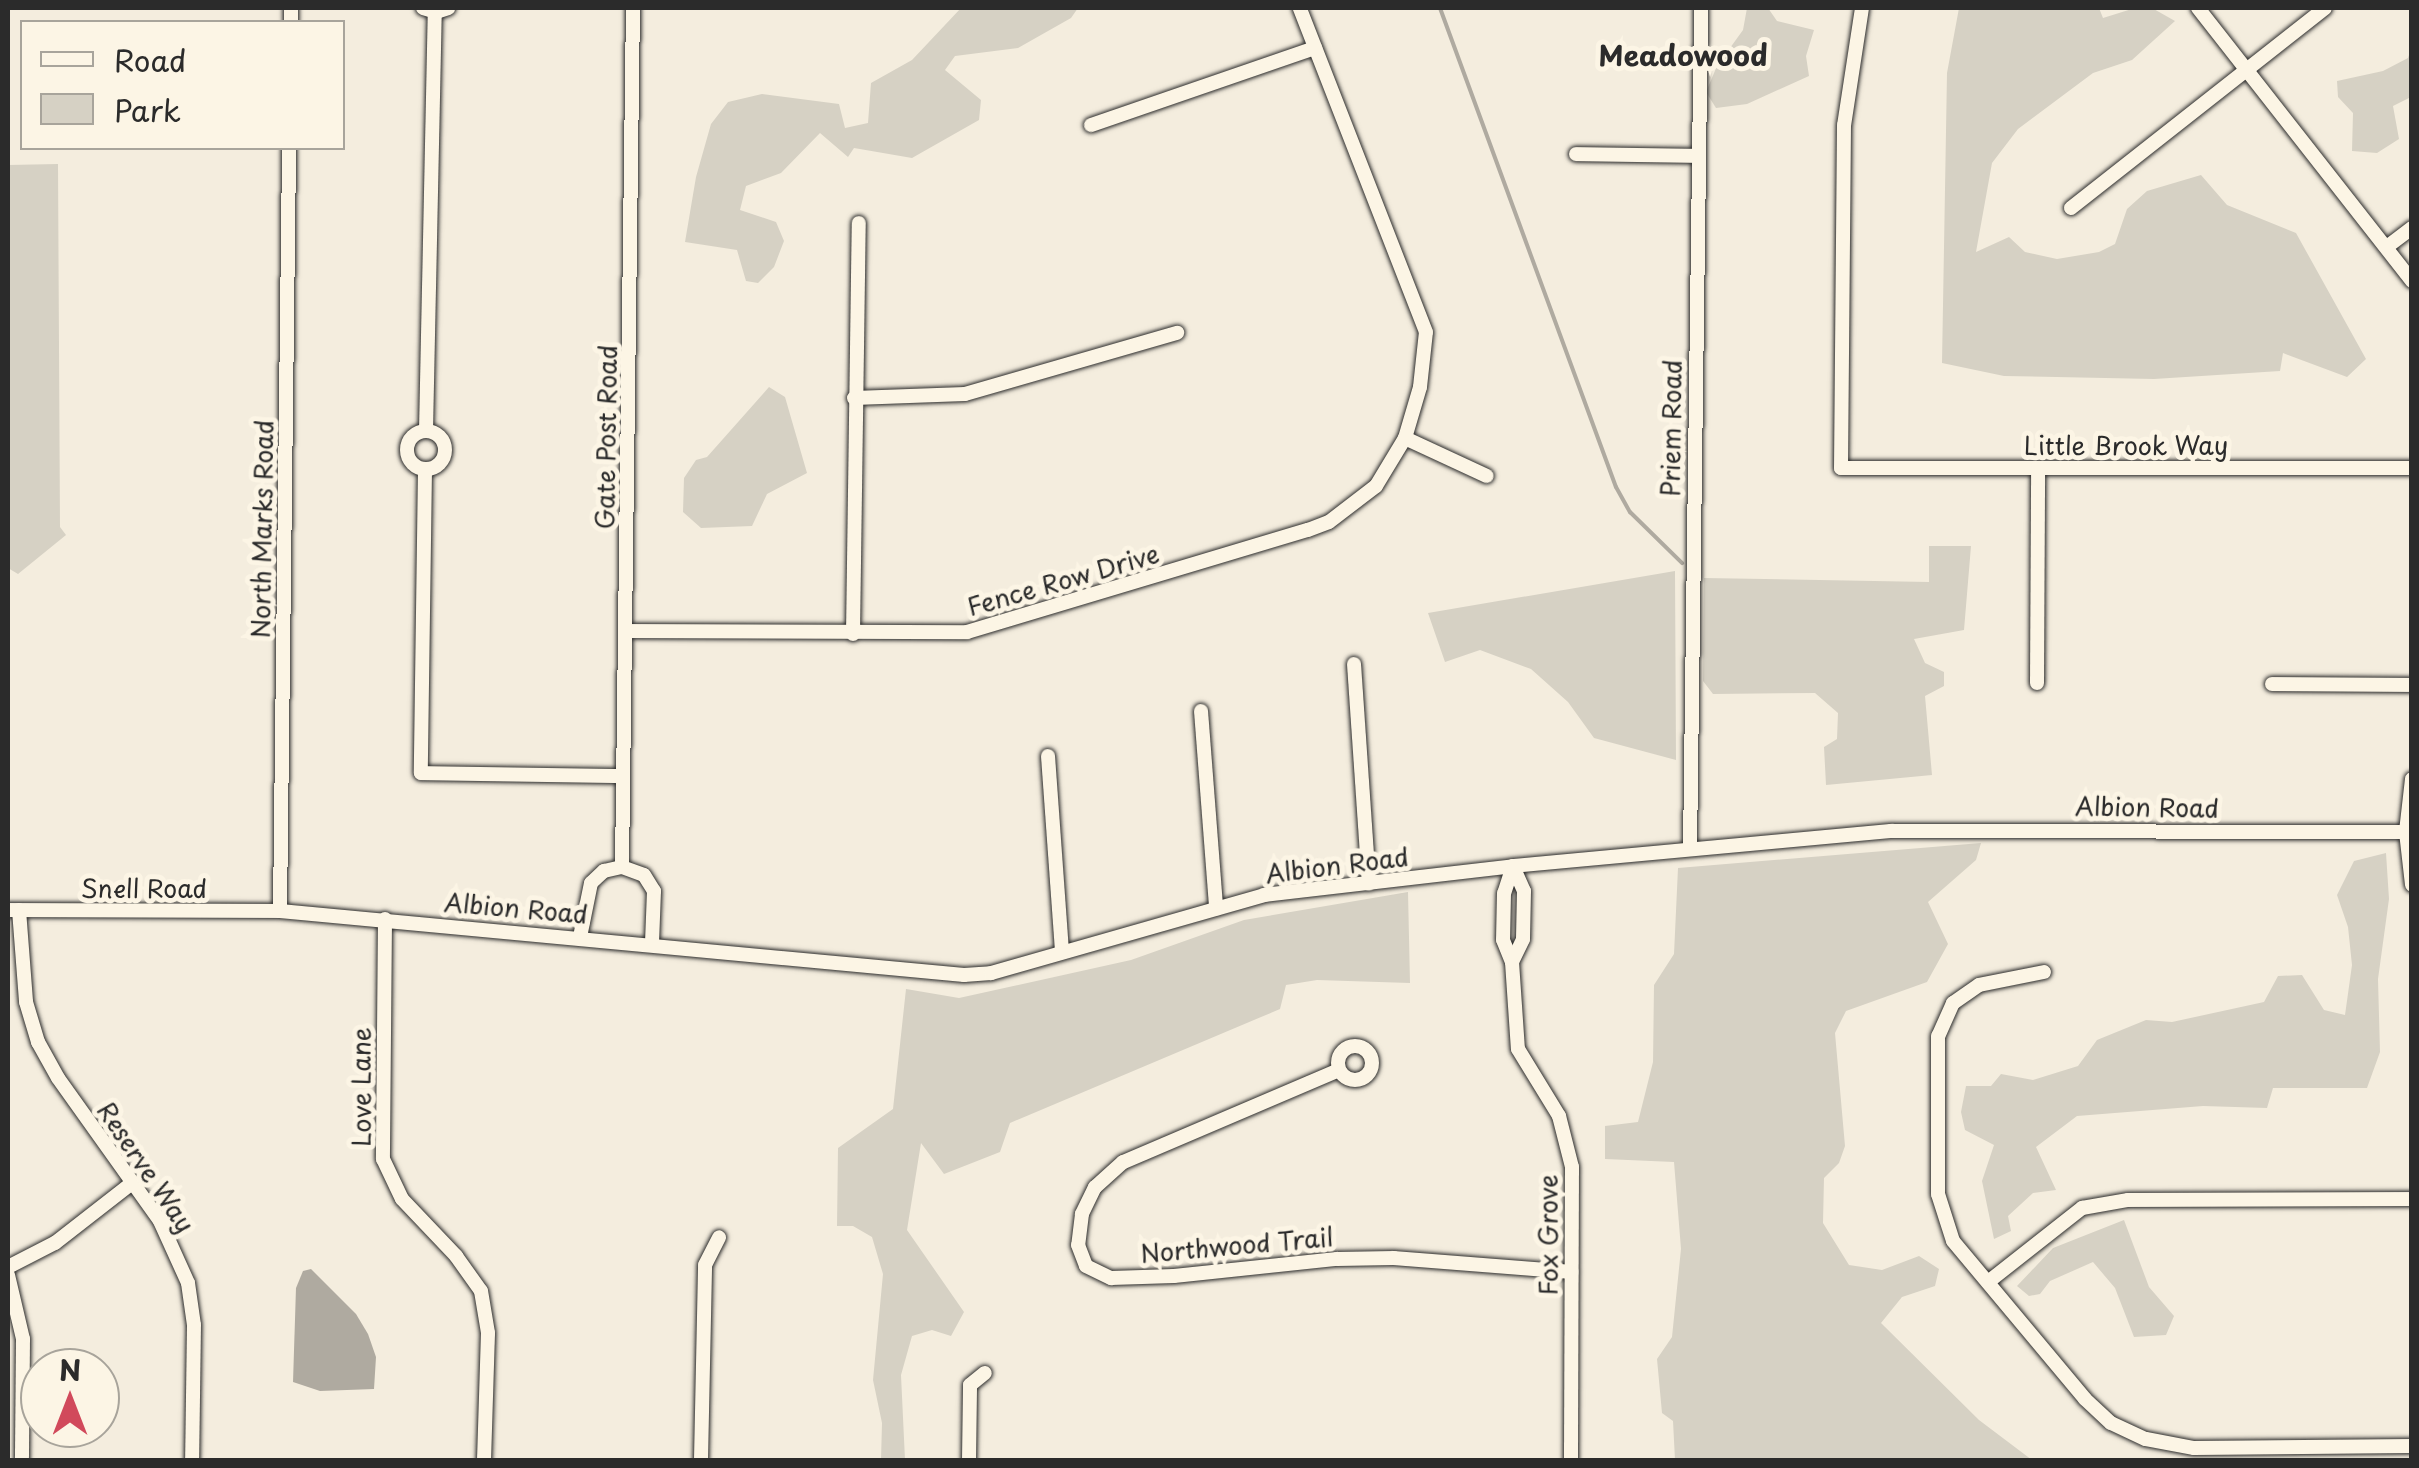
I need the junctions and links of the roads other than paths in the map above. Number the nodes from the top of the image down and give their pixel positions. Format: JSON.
{"nodes":[{"id":1,"x":634,"y":8,"type":"edge"},
{"id":2,"x":1300,"y":8,"type":"edge"},
{"id":3,"x":1702,"y":8,"type":"edge"},
{"id":4,"x":1862,"y":8,"type":"edge"},
{"id":5,"x":2198,"y":8,"type":"edge"},
{"id":6,"x":2325,"y":8,"type":"edge"},
{"id":7,"x":435,"y":9,"type":"edge"},
{"id":8,"x":1314,"y":48,"type":"junction"},
{"id":9,"x":2248,"y":68,"type":"junction"},
{"id":10,"x":1092,"y":125,"type":"dead end"},
{"id":11,"x":290,"y":150,"type":"edge"},
{"id":12,"x":1576,"y":154,"type":"dead end"},
{"id":13,"x":1698,"y":156,"type":"junction"},
{"id":14,"x":2071,"y":208,"type":"dead end"},
{"id":15,"x":858,"y":223,"type":"dead end"},
{"id":16,"x":2412,"y":228,"type":"edge"},
{"id":17,"x":2388,"y":246,"type":"junction"},
{"id":18,"x":2412,"y":281,"type":"edge"},
{"id":19,"x":1178,"y":333,"type":"dead end"},
{"id":20,"x":854,"y":398,"type":"junction"},
{"id":21,"x":426,"y":431,"type":"junction"},
{"id":22,"x":1405,"y":438,"type":"junction"},
{"id":23,"x":2038,"y":468,"type":"junction"},
{"id":24,"x":2412,"y":468,"type":"edge"},
{"id":25,"x":426,"y":469,"type":"junction"},
{"id":26,"x":1487,"y":476,"type":"dead end"},
{"id":27,"x":626,"y":631,"type":"junction"},
{"id":28,"x":853,"y":634,"type":"junction"},
{"id":29,"x":1354,"y":664,"type":"dead end"},
{"id":30,"x":2037,"y":683,"type":"dead end"},
{"id":31,"x":2272,"y":684,"type":"dead end"},
{"id":32,"x":2412,"y":685,"type":"edge"},
{"id":33,"x":1201,"y":711,"type":"dead end"},
{"id":34,"x":1048,"y":756,"type":"dead end"},
{"id":35,"x":624,"y":776,"type":"junction"},
{"id":36,"x":2412,"y":778,"type":"edge"},
{"id":37,"x":2409,"y":832,"type":"edge"},
{"id":38,"x":1690,"y":850,"type":"junction"},
{"id":39,"x":1513,"y":866,"type":"junction"},
{"id":40,"x":622,"y":867,"type":"junction"},
{"id":41,"x":1369,"y":883,"type":"junction"},
{"id":42,"x":2412,"y":884,"type":"edge"},
{"id":43,"x":1216,"y":908,"type":"junction"},
{"id":44,"x":13,"y":910,"type":"edge"},
{"id":45,"x":280,"y":911,"type":"junction"},
{"id":46,"x":385,"y":918,"type":"junction"},
{"id":47,"x":580,"y":936,"type":"junction"},
{"id":48,"x":652,"y":944,"type":"junction"},
{"id":49,"x":1062,"y":952,"type":"junction"},
{"id":50,"x":2044,"y":972,"type":"dead end"},
{"id":51,"x":1339,"y":1070,"type":"dead end"},
{"id":52,"x":132,"y":1183,"type":"junction"},
{"id":53,"x":2412,"y":1199,"type":"edge"},
{"id":54,"x":719,"y":1237,"type":"dead end"},
{"id":55,"x":8,"y":1271,"type":"edge"},
{"id":56,"x":1571,"y":1272,"type":"junction"},
{"id":57,"x":1988,"y":1282,"type":"junction"},
{"id":58,"x":985,"y":1373,"type":"dead end"},
{"id":59,"x":2412,"y":1446,"type":"edge"},
{"id":60,"x":22,"y":1460,"type":"edge"},
{"id":61,"x":192,"y":1460,"type":"edge"},
{"id":62,"x":484,"y":1460,"type":"edge"},
{"id":63,"x":701,"y":1460,"type":"edge"},
{"id":64,"x":969,"y":1460,"type":"edge"},
{"id":65,"x":1571,"y":1460,"type":"edge"}],
"edges":[{"from":1,"to":27,"type":"street","name":"Gate Post Road"},
{"from":2,"to":8,"type":"street","name":"Fence Row Drive"},
{"from":3,"to":13,"type":"street","name":"Priem Road"},
{"from":4,"to":23,"type":"street","name":"Little Brook Way"},
{"from":5,"to":9,"type":"street"},
{"from":6,"to":9,"type":"street"},
{"from":7,"to":21,"type":"street"},
{"from":8,"to":10,"type":"street"},
{"from":8,"to":22,"type":"street","name":"Fence Row Drive"},
{"from":9,"to":14,"type":"street"},
{"from":9,"to":17,"type":"street"},
{"from":11,"to":45,"type":"street","name":"North Marks Road"},
{"from":12,"to":13,"type":"street"},
{"from":13,"to":38,"type":"street","name":"Priem Road"},
{"from":15,"to":20,"type":"street"},
{"from":16,"to":17,"type":"street"},
{"from":17,"to":18,"type":"street"},
{"from":19,"to":20,"type":"street"},
{"from":20,"to":28,"type":"street"},
{"from":21,"to":25,"type":"street"},
{"from":21,"to":25,"type":"street"},
{"from":22,"to":26,"type":"street"},
{"from":22,"to":28,"type":"street","name":"Fence Row Drive"},
{"from":23,"to":24,"type":"street","name":"Little Brook Way"},
{"from":23,"to":30,"type":"street"},
{"from":25,"to":35,"type":"street"},
{"from":27,"to":28,"type":"street","name":"Fence Row Drive"},
{"from":27,"to":35,"type":"street","name":"Gate Post Road"},
{"from":29,"to":41,"type":"street"},
{"from":31,"to":32,"type":"street"},
{"from":33,"to":43,"type":"street"},
{"from":34,"to":49,"type":"street"},
{"from":35,"to":40,"type":"street","name":"Gate Post Road"},
{"from":36,"to":37,"type":"street"},
{"from":37,"to":38,"type":"street","name":"Albion Road"},
{"from":37,"to":42,"type":"street"},
{"from":38,"to":39,"type":"street","name":"Albion Road"},
{"from":39,"to":41,"type":"street","name":"Albion Road"},
{"from":39,"to":56,"type":"street","name":"Fox Grove"},
{"from":40,"to":47,"type":"street"},
{"from":40,"to":48,"type":"street"},
{"from":41,"to":43,"type":"street","name":"Albion Road"},
{"from":43,"to":49,"type":"street","name":"Albion Road"},
{"from":44,"to":45,"type":"street","name":"Snell Road"},
{"from":44,"to":52,"type":"street","name":"Reserve Way"},
{"from":45,"to":46,"type":"street","name":"Albion Road"},
{"from":46,"to":47,"type":"street","name":"Albion Road"},
{"from":46,"to":62,"type":"street","name":"Love Lane"},
{"from":47,"to":48,"type":"street","name":"Albion Road"},
{"from":48,"to":49,"type":"street","name":"Albion Road"},
{"from":50,"to":57,"type":"street"},
{"from":51,"to":56,"type":"street","name":"Northwood Trail"},
{"from":52,"to":55,"type":"street"},
{"from":52,"to":61,"type":"street","name":"Reserve Way"},
{"from":53,"to":57,"type":"street"},
{"from":54,"to":63,"type":"street"},
{"from":55,"to":60,"type":"street"},
{"from":56,"to":65,"type":"street","name":"Fox Grove"},
{"from":57,"to":59,"type":"street"},
{"from":58,"to":64,"type":"street"}]}
